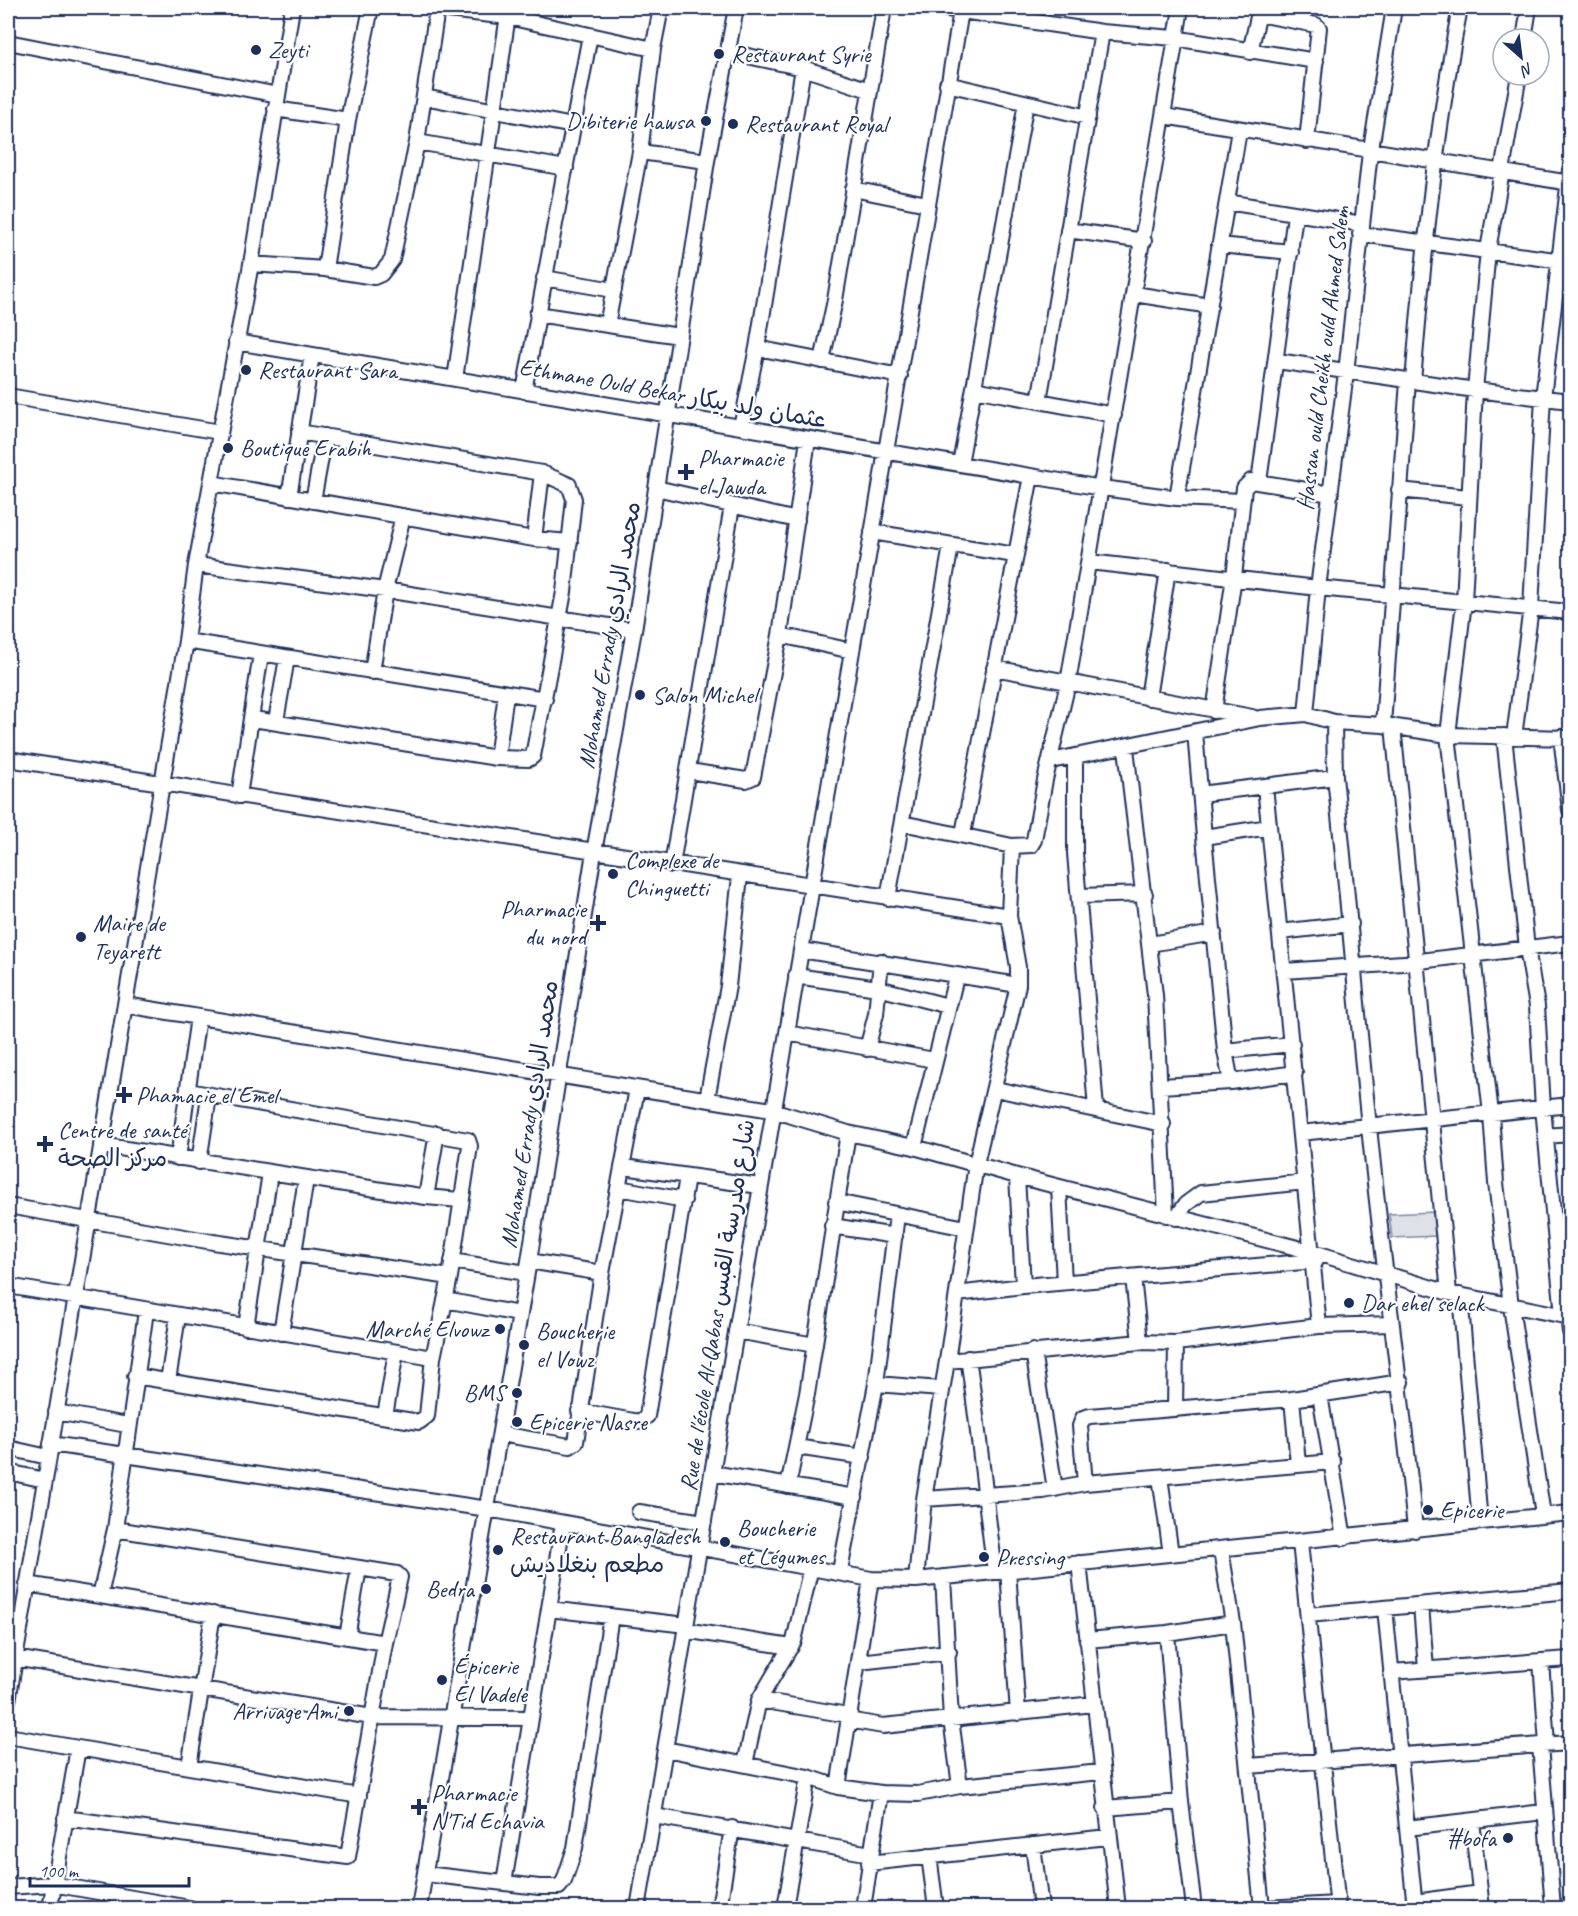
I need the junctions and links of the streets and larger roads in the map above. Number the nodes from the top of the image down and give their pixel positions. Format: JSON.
{"nodes":[{"id":1,"x":292,"y":8,"type":"edge"},
{"id":2,"x":371,"y":8,"type":"edge"},
{"id":3,"x":434,"y":8,"type":"edge"},
{"id":4,"x":662,"y":8,"type":"edge"},
{"id":5,"x":736,"y":8,"type":"edge"},
{"id":6,"x":884,"y":8,"type":"edge"},
{"id":7,"x":941,"y":8,"type":"edge"},
{"id":8,"x":1181,"y":8,"type":"edge"},
{"id":9,"x":1394,"y":8,"type":"edge"},
{"id":10,"x":1460,"y":8,"type":"edge"},
{"id":11,"x":1529,"y":8,"type":"edge"},
{"id":12,"x":961,"y":11,"type":"junction"},
{"id":13,"x":1259,"y":11,"type":"edge"},
{"id":14,"x":508,"y":12,"type":"edge"},
{"id":15,"x":1006,"y":12,"type":"edge"},
{"id":16,"x":1526,"y":27,"type":"edge"},
{"id":17,"x":1102,"y":32,"type":"junction"},
{"id":18,"x":590,"y":35,"type":"junction"},
{"id":19,"x":1174,"y":38,"type":"junction"},
{"id":20,"x":8,"y":42,"type":"edge"},
{"id":21,"x":653,"y":49,"type":"junction"},
{"id":22,"x":729,"y":51,"type":"junction"},
{"id":23,"x":1250,"y":52,"type":"junction"},
{"id":24,"x":1316,"y":61,"type":"junction"},
{"id":25,"x":803,"y":68,"type":"junction"},
{"id":26,"x":947,"y":84,"type":"junction"},
{"id":27,"x":1517,"y":87,"type":"edge"},
{"id":28,"x":869,"y":90,"type":"junction"},
{"id":29,"x":424,"y":97,"type":"junction"},
{"id":30,"x":277,"y":102,"type":"junction"},
{"id":31,"x":1026,"y":103,"type":"junction"},
{"id":32,"x":494,"y":111,"type":"junction"},
{"id":33,"x":1164,"y":116,"type":"junction"},
{"id":34,"x":1089,"y":117,"type":"junction"},
{"id":35,"x":348,"y":120,"type":"junction"},
{"id":36,"x":573,"y":126,"type":"junction"},
{"id":37,"x":1239,"y":130,"type":"junction"},
{"id":38,"x":1307,"y":141,"type":"junction"},
{"id":39,"x":417,"y":142,"type":"junction"},
{"id":40,"x":488,"y":152,"type":"junction"},
{"id":41,"x":640,"y":152,"type":"junction"},
{"id":42,"x":1372,"y":153,"type":"junction"},
{"id":43,"x":707,"y":161,"type":"junction"},
{"id":44,"x":1437,"y":162,"type":"junction"},
{"id":45,"x":566,"y":168,"type":"junction"},
{"id":46,"x":1500,"y":170,"type":"junction"},
{"id":47,"x":1570,"y":179,"type":"edge"},
{"id":48,"x":853,"y":189,"type":"junction"},
{"id":49,"x":1227,"y":202,"type":"junction"},
{"id":50,"x":927,"y":204,"type":"junction"},
{"id":51,"x":1295,"y":215,"type":"junction"},
{"id":52,"x":1361,"y":229,"type":"junction"},
{"id":53,"x":1068,"y":230,"type":"junction"},
{"id":54,"x":1144,"y":241,"type":"junction"},
{"id":55,"x":1425,"y":244,"type":"junction"},
{"id":56,"x":1219,"y":245,"type":"junction"},
{"id":57,"x":1488,"y":250,"type":"junction"},
{"id":58,"x":1291,"y":252,"type":"junction"},
{"id":59,"x":1565,"y":261,"type":"edge"},
{"id":60,"x":251,"y":264,"type":"junction"},
{"id":61,"x":325,"y":269,"type":"junction"},
{"id":62,"x":544,"y":278,"type":"junction"},
{"id":63,"x":615,"y":290,"type":"junction"},
{"id":64,"x":1134,"y":294,"type":"junction"},
{"id":65,"x":1210,"y":306,"type":"junction"},
{"id":66,"x":537,"y":314,"type":"junction"},
{"id":67,"x":607,"y":326,"type":"junction"},
{"id":68,"x":679,"y":336,"type":"junction"},
{"id":69,"x":236,"y":342,"type":"junction"},
{"id":70,"x":757,"y":348,"type":"junction"},
{"id":71,"x":312,"y":355,"type":"junction"},
{"id":72,"x":822,"y":361,"type":"junction"},
{"id":73,"x":1277,"y":361,"type":"junction"},
{"id":74,"x":1346,"y":373,"type":"junction"},
{"id":75,"x":900,"y":376,"type":"junction"},
{"id":76,"x":454,"y":380,"type":"junction"},
{"id":77,"x":1411,"y":381,"type":"junction"},
{"id":78,"x":974,"y":389,"type":"junction"},
{"id":79,"x":1475,"y":390,"type":"junction"},
{"id":80,"x":524,"y":391,"type":"junction"},
{"id":81,"x":8,"y":396,"type":"edge"},
{"id":82,"x":1543,"y":398,"type":"junction"},
{"id":83,"x":1570,"y":400,"type":"edge"},
{"id":84,"x":1039,"y":401,"type":"junction"},
{"id":85,"x":668,"y":415,"type":"junction"},
{"id":86,"x":1114,"y":415,"type":"junction"},
{"id":87,"x":741,"y":427,"type":"junction"},
{"id":88,"x":220,"y":432,"type":"junction"},
{"id":89,"x":299,"y":432,"type":"junction"},
{"id":90,"x":326,"y":436,"type":"junction"},
{"id":91,"x":808,"y":439,"type":"junction"},
{"id":92,"x":886,"y":452,"type":"junction"},
{"id":93,"x":960,"y":464,"type":"junction"},
{"id":94,"x":542,"y":473,"type":"junction"},
{"id":95,"x":1031,"y":476,"type":"junction"},
{"id":96,"x":1259,"y":482,"type":"junction"},
{"id":97,"x":211,"y":483,"type":"junction"},
{"id":98,"x":656,"y":488,"type":"junction"},
{"id":99,"x":1102,"y":488,"type":"junction"},
{"id":100,"x":1399,"y":490,"type":"junction"},
{"id":101,"x":1331,"y":494,"type":"junction"},
{"id":102,"x":289,"y":496,"type":"junction"},
{"id":103,"x":1468,"y":497,"type":"junction"},
{"id":104,"x":1178,"y":498,"type":"junction"},
{"id":105,"x":313,"y":501,"type":"junction"},
{"id":106,"x":1242,"y":501,"type":"junction"},
{"id":107,"x":732,"y":506,"type":"junction"},
{"id":108,"x":403,"y":516,"type":"junction"},
{"id":109,"x":797,"y":520,"type":"junction"},
{"id":110,"x":872,"y":532,"type":"junction"},
{"id":111,"x":534,"y":539,"type":"junction"},
{"id":112,"x":570,"y":542,"type":"junction"},
{"id":113,"x":951,"y":546,"type":"junction"},
{"id":114,"x":1016,"y":555,"type":"junction"},
{"id":115,"x":1089,"y":562,"type":"junction"},
{"id":116,"x":196,"y":565,"type":"junction"},
{"id":117,"x":1168,"y":570,"type":"junction"},
{"id":118,"x":1234,"y":577,"type":"junction"},
{"id":119,"x":1318,"y":588,"type":"junction"},
{"id":120,"x":385,"y":590,"type":"junction"},
{"id":121,"x":1393,"y":595,"type":"junction"},
{"id":122,"x":1464,"y":602,"type":"junction"},
{"id":123,"x":1531,"y":608,"type":"junction"},
{"id":124,"x":1570,"y":612,"type":"edge"},
{"id":125,"x":558,"y":617,"type":"junction"},
{"id":126,"x":634,"y":630,"type":"junction"},
{"id":127,"x":780,"y":635,"type":"junction"},
{"id":128,"x":186,"y":641,"type":"junction"},
{"id":129,"x":852,"y":651,"type":"junction"},
{"id":130,"x":261,"y":654,"type":"junction"},
{"id":131,"x":287,"y":658,"type":"junction"},
{"id":132,"x":994,"y":668,"type":"junction"},
{"id":133,"x":372,"y":672,"type":"junction"},
{"id":134,"x":1068,"y":683,"type":"junction"},
{"id":135,"x":506,"y":694,"type":"junction"},
{"id":136,"x":1148,"y":698,"type":"junction"},
{"id":137,"x":545,"y":699,"type":"junction"},
{"id":138,"x":1214,"y":711,"type":"junction"},
{"id":139,"x":1306,"y":714,"type":"junction"},
{"id":140,"x":1260,"y":718,"type":"junction"},
{"id":141,"x":253,"y":719,"type":"junction"},
{"id":142,"x":276,"y":722,"type":"junction"},
{"id":143,"x":1334,"y":722,"type":"junction"},
{"id":144,"x":1388,"y":725,"type":"junction"},
{"id":145,"x":1195,"y":732,"type":"junction"},
{"id":146,"x":1448,"y":735,"type":"junction"},
{"id":147,"x":1509,"y":736,"type":"junction"},
{"id":148,"x":1566,"y":738,"type":"edge"},
{"id":149,"x":1126,"y":748,"type":"junction"},
{"id":150,"x":1075,"y":756,"type":"junction"},
{"id":151,"x":497,"y":758,"type":"junction"},
{"id":152,"x":8,"y":759,"type":"edge"},
{"id":153,"x":1051,"y":761,"type":"junction"},
{"id":154,"x":689,"y":771,"type":"junction"},
{"id":155,"x":1335,"y":777,"type":"junction"},
{"id":156,"x":162,"y":784,"type":"junction"},
{"id":157,"x":1265,"y":786,"type":"junction"},
{"id":158,"x":1200,"y":794,"type":"junction"},
{"id":159,"x":239,"y":796,"type":"junction"},
{"id":160,"x":1570,"y":810,"type":"edge"},
{"id":161,"x":902,"y":823,"type":"junction"},
{"id":162,"x":1269,"y":827,"type":"junction"},
{"id":163,"x":963,"y":834,"type":"junction"},
{"id":164,"x":1204,"y":837,"type":"junction"},
{"id":165,"x":1012,"y":846,"type":"junction"},
{"id":166,"x":594,"y":852,"type":"junction"},
{"id":167,"x":672,"y":865,"type":"junction"},
{"id":168,"x":740,"y":876,"type":"junction"},
{"id":169,"x":811,"y":887,"type":"junction"},
{"id":170,"x":1144,"y":894,"type":"junction"},
{"id":171,"x":1079,"y":896,"type":"junction"},
{"id":172,"x":888,"y":898,"type":"junction"},
{"id":173,"x":1009,"y":916,"type":"junction"},
{"id":174,"x":1351,"y":924,"type":"junction"},
{"id":175,"x":1280,"y":932,"type":"junction"},
{"id":176,"x":1214,"y":933,"type":"junction"},
{"id":177,"x":1570,"y":943,"type":"edge"},
{"id":178,"x":1150,"y":944,"type":"junction"},
{"id":179,"x":1527,"y":948,"type":"junction"},
{"id":180,"x":801,"y":950,"type":"junction"},
{"id":181,"x":1473,"y":956,"type":"junction"},
{"id":182,"x":881,"y":961,"type":"junction"},
{"id":183,"x":1416,"y":962,"type":"junction"},
{"id":184,"x":1355,"y":965,"type":"junction"},
{"id":185,"x":1284,"y":971,"type":"junction"},
{"id":186,"x":796,"y":976,"type":"junction"},
{"id":187,"x":956,"y":977,"type":"junction"},
{"id":188,"x":1018,"y":985,"type":"junction"},
{"id":189,"x":878,"y":988,"type":"junction"},
{"id":190,"x":125,"y":1005,"type":"junction"},
{"id":191,"x":948,"y":1006,"type":"junction"},
{"id":192,"x":198,"y":1017,"type":"junction"},
{"id":193,"x":787,"y":1033,"type":"junction"},
{"id":194,"x":1292,"y":1044,"type":"junction"},
{"id":195,"x":867,"y":1049,"type":"junction"},
{"id":196,"x":1225,"y":1051,"type":"junction"},
{"id":197,"x":934,"y":1060,"type":"junction"},
{"id":198,"x":1295,"y":1073,"type":"junction"},
{"id":199,"x":557,"y":1076,"type":"junction"},
{"id":200,"x":1231,"y":1082,"type":"junction"},
{"id":201,"x":1160,"y":1086,"type":"junction"},
{"id":202,"x":637,"y":1089,"type":"junction"},
{"id":203,"x":995,"y":1089,"type":"junction"},
{"id":204,"x":188,"y":1091,"type":"junction"},
{"id":205,"x":209,"y":1096,"type":"junction"},
{"id":206,"x":707,"y":1099,"type":"junction"},
{"id":207,"x":1570,"y":1105,"type":"edge"},
{"id":208,"x":1543,"y":1108,"type":"junction"},
{"id":209,"x":1096,"y":1109,"type":"junction"},
{"id":210,"x":772,"y":1110,"type":"junction"},
{"id":211,"x":1491,"y":1114,"type":"junction"},
{"id":212,"x":1431,"y":1119,"type":"junction"},
{"id":213,"x":1163,"y":1124,"type":"junction"},
{"id":214,"x":1369,"y":1126,"type":"junction"},
{"id":215,"x":1300,"y":1132,"type":"junction"},
{"id":216,"x":437,"y":1133,"type":"junction"},
{"id":217,"x":848,"y":1133,"type":"junction"},
{"id":218,"x":1570,"y":1134,"type":"edge"},
{"id":219,"x":1546,"y":1136,"type":"junction"},
{"id":220,"x":101,"y":1145,"type":"junction"},
{"id":221,"x":914,"y":1147,"type":"junction"},
{"id":222,"x":178,"y":1158,"type":"junction"},
{"id":223,"x":199,"y":1162,"type":"junction"},
{"id":224,"x":976,"y":1164,"type":"junction"},
{"id":225,"x":624,"y":1167,"type":"junction"},
{"id":226,"x":270,"y":1173,"type":"junction"},
{"id":227,"x":1017,"y":1176,"type":"junction"},
{"id":228,"x":687,"y":1177,"type":"junction"},
{"id":229,"x":306,"y":1179,"type":"junction"},
{"id":230,"x":1305,"y":1182,"type":"junction"},
{"id":231,"x":760,"y":1186,"type":"junction"},
{"id":232,"x":1059,"y":1187,"type":"junction"},
{"id":233,"x":619,"y":1188,"type":"junction"},
{"id":234,"x":426,"y":1197,"type":"junction"},
{"id":235,"x":460,"y":1200,"type":"junction"},
{"id":236,"x":684,"y":1200,"type":"junction"},
{"id":237,"x":836,"y":1202,"type":"junction"},
{"id":238,"x":8,"y":1206,"type":"edge"},
{"id":239,"x":897,"y":1215,"type":"junction"},
{"id":240,"x":1171,"y":1216,"type":"junction"},
{"id":241,"x":88,"y":1220,"type":"junction"},
{"id":242,"x":832,"y":1226,"type":"junction"},
{"id":243,"x":966,"y":1228,"type":"junction"},
{"id":244,"x":895,"y":1236,"type":"junction"},
{"id":245,"x":258,"y":1247,"type":"junction"},
{"id":246,"x":294,"y":1253,"type":"junction"},
{"id":247,"x":1314,"y":1257,"type":"junction"},
{"id":248,"x":452,"y":1261,"type":"junction"},
{"id":249,"x":527,"y":1267,"type":"junction"},
{"id":250,"x":1385,"y":1272,"type":"junction"},
{"id":251,"x":602,"y":1273,"type":"junction"},
{"id":252,"x":450,"y":1277,"type":"junction"},
{"id":253,"x":1133,"y":1277,"type":"junction"},
{"id":254,"x":1064,"y":1282,"type":"junction"},
{"id":255,"x":8,"y":1286,"type":"edge"},
{"id":256,"x":1023,"y":1286,"type":"junction"},
{"id":257,"x":957,"y":1294,"type":"junction"},
{"id":258,"x":1455,"y":1294,"type":"junction"},
{"id":259,"x":75,"y":1298,"type":"junction"},
{"id":260,"x":445,"y":1300,"type":"junction"},
{"id":261,"x":1511,"y":1306,"type":"junction"},
{"id":262,"x":146,"y":1311,"type":"junction"},
{"id":263,"x":519,"y":1314,"type":"junction"},
{"id":264,"x":178,"y":1316,"type":"junction"},
{"id":265,"x":1567,"y":1316,"type":"edge"},
{"id":266,"x":1392,"y":1324,"type":"junction"},
{"id":267,"x":1319,"y":1326,"type":"junction"},
{"id":268,"x":246,"y":1327,"type":"junction"},
{"id":269,"x":736,"y":1331,"type":"junction"},
{"id":270,"x":1570,"y":1332,"type":"edge"},
{"id":271,"x":281,"y":1333,"type":"junction"},
{"id":272,"x":1140,"y":1342,"type":"junction"},
{"id":273,"x":1176,"y":1342,"type":"junction"},
{"id":274,"x":815,"y":1345,"type":"junction"},
{"id":275,"x":1034,"y":1351,"type":"junction"},
{"id":276,"x":396,"y":1352,"type":"junction"},
{"id":277,"x":433,"y":1358,"type":"junction"},
{"id":278,"x":968,"y":1358,"type":"junction"},
{"id":279,"x":947,"y":1361,"type":"junction"},
{"id":280,"x":135,"y":1377,"type":"junction"},
{"id":281,"x":168,"y":1381,"type":"junction"},
{"id":282,"x":1401,"y":1382,"type":"junction"},
{"id":283,"x":876,"y":1384,"type":"junction"},
{"id":284,"x":941,"y":1389,"type":"junction"},
{"id":285,"x":1320,"y":1395,"type":"junction"},
{"id":286,"x":1292,"y":1399,"type":"junction"},
{"id":287,"x":1175,"y":1409,"type":"junction"},
{"id":288,"x":579,"y":1411,"type":"junction"},
{"id":289,"x":56,"y":1412,"type":"junction"},
{"id":290,"x":385,"y":1416,"type":"junction"},
{"id":291,"x":128,"y":1425,"type":"junction"},
{"id":292,"x":500,"y":1434,"type":"junction"},
{"id":293,"x":8,"y":1448,"type":"edge"},
{"id":294,"x":796,"y":1448,"type":"junction"},
{"id":295,"x":50,"y":1450,"type":"junction"},
{"id":296,"x":125,"y":1456,"type":"junction"},
{"id":297,"x":862,"y":1456,"type":"junction"},
{"id":298,"x":1333,"y":1462,"type":"junction"},
{"id":299,"x":1298,"y":1464,"type":"junction"},
{"id":300,"x":8,"y":1472,"type":"edge"},
{"id":301,"x":712,"y":1473,"type":"junction"},
{"id":302,"x":1160,"y":1477,"type":"junction"},
{"id":303,"x":45,"y":1480,"type":"junction"},
{"id":304,"x":1085,"y":1483,"type":"junction"},
{"id":305,"x":788,"y":1486,"type":"junction"},
{"id":306,"x":1055,"y":1489,"type":"junction"},
{"id":307,"x":984,"y":1496,"type":"junction"},
{"id":308,"x":855,"y":1497,"type":"junction"},
{"id":309,"x":924,"y":1499,"type":"junction"},
{"id":310,"x":488,"y":1509,"type":"junction"},
{"id":311,"x":639,"y":1512,"type":"dead end"},
{"id":312,"x":1570,"y":1513,"type":"edge"},
{"id":313,"x":1543,"y":1515,"type":"junction"},
{"id":314,"x":704,"y":1522,"type":"junction"},
{"id":315,"x":1480,"y":1522,"type":"junction"},
{"id":316,"x":563,"y":1523,"type":"junction"},
{"id":317,"x":115,"y":1529,"type":"junction"},
{"id":318,"x":1415,"y":1530,"type":"junction"},
{"id":319,"x":1344,"y":1538,"type":"junction"},
{"id":320,"x":1300,"y":1542,"type":"junction"},
{"id":321,"x":700,"y":1549,"type":"junction"},
{"id":322,"x":1221,"y":1550,"type":"junction"},
{"id":323,"x":1171,"y":1554,"type":"junction"},
{"id":324,"x":1079,"y":1563,"type":"junction"},
{"id":325,"x":812,"y":1567,"type":"junction"},
{"id":326,"x":359,"y":1568,"type":"junction"},
{"id":327,"x":840,"y":1571,"type":"junction"},
{"id":328,"x":1001,"y":1571,"type":"junction"},
{"id":329,"x":943,"y":1577,"type":"junction"},
{"id":330,"x":871,"y":1579,"type":"junction"},
{"id":331,"x":916,"y":1580,"type":"junction"},
{"id":332,"x":27,"y":1584,"type":"junction"},
{"id":333,"x":1570,"y":1591,"type":"edge"},
{"id":334,"x":100,"y":1596,"type":"junction"},
{"id":335,"x":1421,"y":1605,"type":"junction"},
{"id":336,"x":1385,"y":1608,"type":"junction"},
{"id":337,"x":549,"y":1609,"type":"junction"},
{"id":338,"x":213,"y":1614,"type":"junction"},
{"id":339,"x":1308,"y":1615,"type":"junction"},
{"id":340,"x":611,"y":1616,"type":"junction"},
{"id":341,"x":1233,"y":1623,"type":"junction"},
{"id":342,"x":686,"y":1627,"type":"junction"},
{"id":343,"x":1167,"y":1633,"type":"junction"},
{"id":344,"x":347,"y":1637,"type":"junction"},
{"id":345,"x":1087,"y":1640,"type":"junction"},
{"id":346,"x":385,"y":1643,"type":"junction"},
{"id":347,"x":791,"y":1647,"type":"junction"},
{"id":348,"x":949,"y":1652,"type":"junction"},
{"id":349,"x":11,"y":1657,"type":"edge"},
{"id":350,"x":1570,"y":1659,"type":"edge"},
{"id":351,"x":1541,"y":1661,"type":"junction"},
{"id":352,"x":859,"y":1662,"type":"junction"},
{"id":353,"x":1426,"y":1669,"type":"junction"},
{"id":354,"x":1391,"y":1672,"type":"junction"},
{"id":355,"x":201,"y":1689,"type":"junction"},
{"id":356,"x":759,"y":1700,"type":"junction"},
{"id":357,"x":8,"y":1701,"type":"edge"},
{"id":358,"x":1094,"y":1704,"type":"junction"},
{"id":359,"x":1018,"y":1713,"type":"junction"},
{"id":360,"x":372,"y":1717,"type":"junction"},
{"id":361,"x":451,"y":1717,"type":"junction"},
{"id":362,"x":530,"y":1718,"type":"junction"},
{"id":363,"x":848,"y":1718,"type":"junction"},
{"id":364,"x":951,"y":1719,"type":"junction"},
{"id":365,"x":8,"y":1737,"type":"edge"},
{"id":366,"x":1570,"y":1743,"type":"edge"},
{"id":367,"x":1544,"y":1744,"type":"junction"},
{"id":368,"x":78,"y":1748,"type":"junction"},
{"id":369,"x":665,"y":1749,"type":"junction"},
{"id":370,"x":1399,"y":1754,"type":"junction"},
{"id":371,"x":1322,"y":1759,"type":"junction"},
{"id":372,"x":746,"y":1764,"type":"junction"},
{"id":373,"x":1248,"y":1766,"type":"junction"},
{"id":374,"x":189,"y":1767,"type":"junction"},
{"id":375,"x":1101,"y":1772,"type":"junction"},
{"id":376,"x":808,"y":1777,"type":"junction"},
{"id":377,"x":960,"y":1786,"type":"junction"},
{"id":378,"x":838,"y":1787,"type":"junction"},
{"id":379,"x":881,"y":1793,"type":"junction"},
{"id":380,"x":359,"y":1796,"type":"junction"},
{"id":381,"x":1181,"y":1802,"type":"junction"},
{"id":382,"x":1105,"y":1808,"type":"junction"},
{"id":383,"x":1544,"y":1812,"type":"junction"},
{"id":384,"x":654,"y":1816,"type":"junction"},
{"id":385,"x":65,"y":1818,"type":"junction"},
{"id":386,"x":1472,"y":1821,"type":"junction"},
{"id":387,"x":732,"y":1828,"type":"junction"},
{"id":388,"x":1407,"y":1828,"type":"junction"},
{"id":389,"x":1108,"y":1837,"type":"junction"},
{"id":390,"x":796,"y":1841,"type":"junction"},
{"id":391,"x":1033,"y":1845,"type":"junction"},
{"id":392,"x":929,"y":1856,"type":"junction"},
{"id":393,"x":870,"y":1859,"type":"junction"},
{"id":394,"x":425,"y":1874,"type":"junction"},
{"id":395,"x":504,"y":1883,"type":"junction"},
{"id":396,"x":52,"y":1884,"type":"junction"},
{"id":397,"x":8,"y":1887,"type":"edge"},
{"id":398,"x":1480,"y":1893,"type":"junction"},
{"id":399,"x":1415,"y":1905,"type":"edge"},
{"id":400,"x":1338,"y":1906,"type":"edge"},
{"id":401,"x":50,"y":1908,"type":"edge"},
{"id":402,"x":190,"y":1908,"type":"edge"},
{"id":403,"x":419,"y":1908,"type":"edge"},
{"id":404,"x":638,"y":1908,"type":"edge"},
{"id":405,"x":719,"y":1908,"type":"edge"},
{"id":406,"x":785,"y":1908,"type":"edge"},
{"id":407,"x":863,"y":1908,"type":"edge"},
{"id":408,"x":936,"y":1908,"type":"edge"},
{"id":409,"x":1041,"y":1908,"type":"edge"},
{"id":410,"x":1118,"y":1908,"type":"edge"},
{"id":411,"x":1194,"y":1908,"type":"edge"},
{"id":412,"x":1263,"y":1908,"type":"edge"},
{"id":413,"x":1482,"y":1908,"type":"edge"},
{"id":414,"x":1553,"y":1908,"type":"edge"}],
"edges":[{"from":1,"to":30,"type":"street"},
{"from":2,"to":35,"type":"street"},
{"from":3,"to":14,"type":"street"},
{"from":3,"to":29,"type":"street"},
{"from":4,"to":21,"type":"street"},
{"from":5,"to":22,"type":"street","name":"Mohamed Errady محمد الرادي"},
{"from":6,"to":28,"type":"street"},
{"from":7,"to":12,"type":"street"},
{"from":8,"to":19,"type":"street"},
{"from":9,"to":42,"type":"street","name":"Hassan ould Cheikh ould Ahmed Salem"},
{"from":10,"to":44,"type":"street"},
{"from":11,"to":16,"type":"street"},
{"from":12,"to":15,"type":"street"},
{"from":12,"to":26,"type":"street","name":"Rue de l'école Al-Qabas شارع مدرسة القبس"},
{"from":13,"to":23,"type":"street"},
{"from":13,"to":24,"type":"street"},
{"from":14,"to":18,"type":"street"},
{"from":14,"to":32,"type":"street"},
{"from":15,"to":17,"type":"street"},
{"from":17,"to":19,"type":"street"},
{"from":17,"to":34,"type":"street"},
{"from":18,"to":21,"type":"street"},
{"from":18,"to":36,"type":"street"},
{"from":19,"to":23,"type":"street"},
{"from":19,"to":33,"type":"street"},
{"from":20,"to":30,"type":"street"},
{"from":21,"to":41,"type":"street"},
{"from":22,"to":25,"type":"street"},
{"from":22,"to":43,"type":"street","name":"Mohamed Errady محمد الرادي"},
{"from":23,"to":24,"type":"street"},
{"from":24,"to":38,"type":"street"},
{"from":25,"to":28,"type":"street"},
{"from":25,"to":70,"type":"street"},
{"from":26,"to":31,"type":"street"},
{"from":26,"to":50,"type":"street","name":"Rue de l'école Al-Qabas شارع مدرسة القبس"},
{"from":27,"to":46,"type":"street"},
{"from":28,"to":48,"type":"street"},
{"from":29,"to":32,"type":"street"},
{"from":29,"to":39,"type":"street"},
{"from":30,"to":35,"type":"street"},
{"from":30,"to":60,"type":"street"},
{"from":31,"to":34,"type":"street"},
{"from":31,"to":78,"type":"street"},
{"from":32,"to":36,"type":"street"},
{"from":32,"to":40,"type":"street"},
{"from":33,"to":37,"type":"street"},
{"from":33,"to":54,"type":"street"},
{"from":34,"to":53,"type":"street"},
{"from":35,"to":61,"type":"street"},
{"from":36,"to":45,"type":"street"},
{"from":37,"to":38,"type":"street"},
{"from":37,"to":49,"type":"street"},
{"from":38,"to":42,"type":"street"},
{"from":39,"to":40,"type":"street"},
{"from":39,"to":61,"type":"street"},
{"from":40,"to":45,"type":"street"},
{"from":40,"to":76,"type":"street"},
{"from":41,"to":43,"type":"street"},
{"from":41,"to":63,"type":"street"},
{"from":42,"to":44,"type":"street"},
{"from":42,"to":52,"type":"street","name":"Hassan ould Cheikh ould Ahmed Salem"},
{"from":43,"to":68,"type":"street","name":"Mohamed Errady محمد الرادي"},
{"from":44,"to":46,"type":"street"},
{"from":44,"to":55,"type":"street"},
{"from":45,"to":62,"type":"street"},
{"from":46,"to":47,"type":"street"},
{"from":46,"to":57,"type":"street"},
{"from":47,"to":59,"type":"street"},
{"from":48,"to":50,"type":"street"},
{"from":48,"to":72,"type":"street"},
{"from":49,"to":51,"type":"street"},
{"from":49,"to":56,"type":"street"},
{"from":50,"to":75,"type":"street","name":"Rue de l'école Al-Qabas شارع مدرسة القبس"},
{"from":51,"to":52,"type":"street"},
{"from":51,"to":58,"type":"street"},
{"from":52,"to":55,"type":"street"},
{"from":52,"to":74,"type":"street","name":"Hassan ould Cheikh ould Ahmed Salem"},
{"from":53,"to":54,"type":"street"},
{"from":53,"to":84,"type":"street"},
{"from":54,"to":64,"type":"street"},
{"from":55,"to":57,"type":"street"},
{"from":55,"to":77,"type":"street"},
{"from":56,"to":58,"type":"street"},
{"from":56,"to":65,"type":"street"},
{"from":57,"to":59,"type":"street"},
{"from":57,"to":79,"type":"street"},
{"from":58,"to":73,"type":"street"},
{"from":59,"to":82,"type":"street"},
{"from":60,"to":61,"type":"street"},
{"from":60,"to":69,"type":"street"},
{"from":62,"to":63,"type":"street"},
{"from":62,"to":66,"type":"street"},
{"from":63,"to":67,"type":"street"},
{"from":64,"to":65,"type":"street"},
{"from":64,"to":86,"type":"street"},
{"from":65,"to":104,"type":"street"},
{"from":66,"to":67,"type":"street"},
{"from":66,"to":80,"type":"street"},
{"from":67,"to":68,"type":"street"},
{"from":68,"to":85,"type":"street","name":"Mohamed Errady محمد الرادي"},
{"from":69,"to":71,"type":"street","name":"Ethmane Ould Bekar عثمان ولد بيكار"},
{"from":69,"to":88,"type":"street"},
{"from":70,"to":72,"type":"street"},
{"from":70,"to":87,"type":"street"},
{"from":71,"to":76,"type":"street","name":"Ethmane Ould Bekar عثمان ولد بيكار"},
{"from":71,"to":89,"type":"street"},
{"from":72,"to":75,"type":"street"},
{"from":73,"to":74,"type":"street"},
{"from":73,"to":96,"type":"street"},
{"from":74,"to":77,"type":"street"},
{"from":74,"to":101,"type":"street","name":"Hassan ould Cheikh ould Ahmed Salem"},
{"from":75,"to":92,"type":"street","name":"Rue de l'école Al-Qabas شارع مدرسة القبس"},
{"from":76,"to":80,"type":"street","name":"Ethmane Ould Bekar عثمان ولد بيكار"},
{"from":77,"to":79,"type":"street"},
{"from":77,"to":100,"type":"street"},
{"from":78,"to":84,"type":"street"},
{"from":78,"to":93,"type":"street"},
{"from":79,"to":82,"type":"street"},
{"from":79,"to":103,"type":"street"},
{"from":80,"to":85,"type":"street","name":"Ethmane Ould Bekar عثمان ولد بيكار"},
{"from":81,"to":88,"type":"street"},
{"from":82,"to":83,"type":"street"},
{"from":82,"to":123,"type":"street"},
{"from":84,"to":86,"type":"street"},
{"from":85,"to":87,"type":"street","name":"Ethmane Ould Bekar عثمان ولد بيكار"},
{"from":85,"to":98,"type":"street","name":"Mohamed Errady محمد الرادي"},
{"from":86,"to":99,"type":"street"},
{"from":87,"to":91,"type":"street","name":"Ethmane Ould Bekar عثمان ولد بيكار"},
{"from":88,"to":97,"type":"street"},
{"from":89,"to":90,"type":"street"},
{"from":89,"to":102,"type":"street"},
{"from":90,"to":94,"type":"street"},
{"from":90,"to":105,"type":"street"},
{"from":91,"to":92,"type":"street","name":"Ethmane Ould Bekar عثمان ولد بيكار"},
{"from":91,"to":109,"type":"street"},
{"from":92,"to":93,"type":"street","name":"Ethmane Ould Bekar عثمان ولد بيكار"},
{"from":92,"to":110,"type":"street","name":"Rue de l'école Al-Qabas شارع مدرسة القبس"},
{"from":93,"to":95,"type":"street","name":"Ethmane Ould Bekar عثمان ولد بيكار"},
{"from":94,"to":111,"type":"street"},
{"from":94,"to":112,"type":"street"},
{"from":95,"to":99,"type":"street","name":"Ethmane Ould Bekar عثمان ولد بيكار"},
{"from":95,"to":114,"type":"street"},
{"from":96,"to":101,"type":"street"},
{"from":96,"to":106,"type":"street"},
{"from":97,"to":102,"type":"street"},
{"from":97,"to":116,"type":"street"},
{"from":98,"to":107,"type":"street"},
{"from":98,"to":126,"type":"street","name":"Mohamed Errady محمد الرادي"},
{"from":99,"to":104,"type":"street","name":"Ethmane Ould Bekar عثمان ولد بيكار"},
{"from":99,"to":115,"type":"street"},
{"from":100,"to":103,"type":"street"},
{"from":100,"to":121,"type":"street"},
{"from":101,"to":119,"type":"street","name":"Hassan ould Cheikh ould Ahmed Salem"},
{"from":102,"to":105,"type":"street"},
{"from":103,"to":122,"type":"street"},
{"from":104,"to":106,"type":"street","name":"Ethmane Ould Bekar عثمان ولد بيكار"},
{"from":105,"to":108,"type":"street"},
{"from":106,"to":118,"type":"street"},
{"from":107,"to":109,"type":"street"},
{"from":107,"to":154,"type":"street"},
{"from":108,"to":111,"type":"street"},
{"from":108,"to":120,"type":"street"},
{"from":109,"to":127,"type":"street"},
{"from":110,"to":113,"type":"street"},
{"from":110,"to":129,"type":"street","name":"Rue de l'école Al-Qabas شارع مدرسة القبس"},
{"from":111,"to":112,"type":"street"},
{"from":112,"to":125,"type":"street"},
{"from":113,"to":114,"type":"street"},
{"from":113,"to":161,"type":"street"},
{"from":114,"to":132,"type":"street"},
{"from":115,"to":117,"type":"street"},
{"from":115,"to":134,"type":"street"},
{"from":116,"to":120,"type":"street"},
{"from":116,"to":128,"type":"street"},
{"from":117,"to":118,"type":"street"},
{"from":117,"to":136,"type":"street"},
{"from":118,"to":119,"type":"street"},
{"from":118,"to":138,"type":"street"},
{"from":119,"to":121,"type":"street"},
{"from":119,"to":139,"type":"street","name":"Hassan ould Cheikh ould Ahmed Salem"},
{"from":120,"to":125,"type":"street"},
{"from":120,"to":133,"type":"street"},
{"from":121,"to":122,"type":"street"},
{"from":121,"to":144,"type":"street"},
{"from":122,"to":123,"type":"street"},
{"from":122,"to":146,"type":"street"},
{"from":123,"to":124,"type":"street"},
{"from":123,"to":147,"type":"street"},
{"from":125,"to":126,"type":"street"},
{"from":125,"to":137,"type":"street"},
{"from":126,"to":166,"type":"street","name":"Mohamed Errady محمد الرادي"},
{"from":127,"to":129,"type":"street"},
{"from":127,"to":154,"type":"street"},
{"from":128,"to":130,"type":"street"},
{"from":128,"to":156,"type":"street"},
{"from":129,"to":169,"type":"street","name":"Rue de l'école Al-Qabas شارع مدرسة القبس"},
{"from":130,"to":131,"type":"street"},
{"from":130,"to":141,"type":"street"},
{"from":131,"to":133,"type":"street"},
{"from":131,"to":142,"type":"street"},
{"from":132,"to":134,"type":"street"},
{"from":132,"to":163,"type":"street"},
{"from":133,"to":135,"type":"street"},
{"from":134,"to":136,"type":"street"},
{"from":134,"to":153,"type":"street"},
{"from":135,"to":137,"type":"street"},
{"from":135,"to":151,"type":"street"},
{"from":136,"to":138,"type":"street"},
{"from":137,"to":151,"type":"street"},
{"from":138,"to":140,"type":"street"},
{"from":139,"to":140,"type":"street"},
{"from":139,"to":143,"type":"street"},
{"from":140,"to":145,"type":"street"},
{"from":141,"to":142,"type":"street"},
{"from":141,"to":159,"type":"street"},
{"from":142,"to":151,"type":"street"},
{"from":143,"to":144,"type":"street"},
{"from":143,"to":155,"type":"street"},
{"from":144,"to":146,"type":"street"},
{"from":144,"to":183,"type":"street"},
{"from":145,"to":149,"type":"street"},
{"from":145,"to":158,"type":"street"},
{"from":146,"to":147,"type":"street"},
{"from":146,"to":181,"type":"street"},
{"from":147,"to":148,"type":"street"},
{"from":147,"to":179,"type":"street"},
{"from":148,"to":160,"type":"street"},
{"from":149,"to":150,"type":"street"},
{"from":149,"to":170,"type":"street"},
{"from":150,"to":153,"type":"street"},
{"from":150,"to":171,"type":"street"},
{"from":152,"to":156,"type":"street"},
{"from":153,"to":165,"type":"street"},
{"from":154,"to":167,"type":"street"},
{"from":155,"to":157,"type":"street"},
{"from":155,"to":174,"type":"street"},
{"from":156,"to":159,"type":"street"},
{"from":156,"to":190,"type":"street"},
{"from":157,"to":158,"type":"street"},
{"from":157,"to":162,"type":"street"},
{"from":158,"to":164,"type":"street"},
{"from":159,"to":166,"type":"street"},
{"from":161,"to":163,"type":"street"},
{"from":161,"to":172,"type":"street"},
{"from":162,"to":164,"type":"street"},
{"from":162,"to":175,"type":"street"},
{"from":163,"to":165,"type":"street"},
{"from":164,"to":176,"type":"street"},
{"from":165,"to":173,"type":"street"},
{"from":166,"to":167,"type":"street"},
{"from":166,"to":199,"type":"street","name":"Mohamed Errady محمد الرادي"},
{"from":167,"to":168,"type":"street"},
{"from":168,"to":169,"type":"street"},
{"from":168,"to":206,"type":"street"},
{"from":169,"to":172,"type":"street"},
{"from":169,"to":180,"type":"street","name":"Rue de l'école Al-Qabas شارع مدرسة القبس"},
{"from":170,"to":171,"type":"street"},
{"from":170,"to":178,"type":"street"},
{"from":171,"to":209,"type":"street"},
{"from":172,"to":173,"type":"street"},
{"from":173,"to":188,"type":"street"},
{"from":174,"to":175,"type":"street"},
{"from":174,"to":184,"type":"street"},
{"from":175,"to":185,"type":"street"},
{"from":176,"to":178,"type":"street"},
{"from":176,"to":196,"type":"street"},
{"from":177,"to":179,"type":"street"},
{"from":178,"to":201,"type":"street"},
{"from":179,"to":181,"type":"street"},
{"from":179,"to":208,"type":"street"},
{"from":180,"to":182,"type":"street"},
{"from":180,"to":186,"type":"street","name":"Rue de l'école Al-Qabas شارع مدرسة القبس"},
{"from":181,"to":183,"type":"street"},
{"from":181,"to":211,"type":"street"},
{"from":182,"to":187,"type":"street"},
{"from":182,"to":189,"type":"street"},
{"from":183,"to":184,"type":"street"},
{"from":183,"to":212,"type":"street"},
{"from":184,"to":185,"type":"street"},
{"from":184,"to":214,"type":"street"},
{"from":185,"to":194,"type":"street"},
{"from":186,"to":189,"type":"street"},
{"from":186,"to":193,"type":"street","name":"Rue de l'école Al-Qabas شارع مدرسة القبس"},
{"from":187,"to":188,"type":"street"},
{"from":187,"to":191,"type":"street"},
{"from":188,"to":203,"type":"street"},
{"from":189,"to":191,"type":"street"},
{"from":189,"to":195,"type":"street"},
{"from":190,"to":192,"type":"street"},
{"from":190,"to":220,"type":"street"},
{"from":191,"to":197,"type":"street"},
{"from":192,"to":199,"type":"street"},
{"from":192,"to":204,"type":"street"},
{"from":193,"to":195,"type":"street"},
{"from":193,"to":210,"type":"street","name":"Rue de l'école Al-Qabas شارع مدرسة القبس"},
{"from":194,"to":196,"type":"street"},
{"from":194,"to":198,"type":"street"},
{"from":195,"to":197,"type":"street"},
{"from":196,"to":200,"type":"street"},
{"from":197,"to":221,"type":"street"},
{"from":198,"to":200,"type":"street"},
{"from":198,"to":215,"type":"street"},
{"from":199,"to":202,"type":"street"},
{"from":199,"to":249,"type":"street","name":"Mohamed Errady محمد الرادي"},
{"from":200,"to":201,"type":"street"},
{"from":201,"to":213,"type":"street"},
{"from":202,"to":206,"type":"street"},
{"from":202,"to":225,"type":"street"},
{"from":203,"to":209,"type":"street"},
{"from":203,"to":224,"type":"street"},
{"from":204,"to":205,"type":"street"},
{"from":204,"to":222,"type":"street"},
{"from":205,"to":216,"type":"street"},
{"from":205,"to":223,"type":"street"},
{"from":206,"to":210,"type":"street"},
{"from":207,"to":208,"type":"street"},
{"from":208,"to":211,"type":"street"},
{"from":208,"to":219,"type":"street"},
{"from":209,"to":213,"type":"street"},
{"from":210,"to":217,"type":"street"},
{"from":210,"to":231,"type":"street","name":"Rue de l'école Al-Qabas شارع مدرسة القبس"},
{"from":211,"to":212,"type":"street"},
{"from":211,"to":261,"type":"street"},
{"from":212,"to":214,"type":"street"},
{"from":212,"to":258,"type":"street"},
{"from":213,"to":240,"type":"street"},
{"from":214,"to":215,"type":"street"},
{"from":214,"to":250,"type":"street"},
{"from":215,"to":230,"type":"street"},
{"from":216,"to":234,"type":"street"},
{"from":216,"to":235,"type":"street"},
{"from":217,"to":221,"type":"street"},
{"from":217,"to":237,"type":"street"},
{"from":218,"to":219,"type":"street"},
{"from":219,"to":265,"type":"street"},
{"from":220,"to":222,"type":"street"},
{"from":220,"to":241,"type":"street"},
{"from":221,"to":224,"type":"street"},
{"from":222,"to":223,"type":"street"},
{"from":223,"to":226,"type":"street"},
{"from":224,"to":227,"type":"street"},
{"from":224,"to":243,"type":"street"},
{"from":225,"to":228,"type":"street"},
{"from":225,"to":233,"type":"street"},
{"from":226,"to":229,"type":"street"},
{"from":226,"to":245,"type":"street"},
{"from":227,"to":232,"type":"street"},
{"from":227,"to":256,"type":"street"},
{"from":228,"to":231,"type":"street"},
{"from":228,"to":236,"type":"street"},
{"from":229,"to":234,"type":"street"},
{"from":229,"to":246,"type":"street"},
{"from":230,"to":240,"type":"street"},
{"from":230,"to":247,"type":"street"},
{"from":231,"to":269,"type":"street","name":"Rue de l'école Al-Qabas شارع مدرسة القبس"},
{"from":232,"to":240,"type":"street"},
{"from":232,"to":254,"type":"street"},
{"from":233,"to":236,"type":"street"},
{"from":233,"to":251,"type":"street"},
{"from":234,"to":235,"type":"street"},
{"from":235,"to":248,"type":"street"},
{"from":236,"to":288,"type":"street"},
{"from":237,"to":239,"type":"street"},
{"from":237,"to":242,"type":"street"},
{"from":238,"to":241,"type":"street"},
{"from":239,"to":243,"type":"street"},
{"from":239,"to":244,"type":"street"},
{"from":240,"to":247,"type":"street"},
{"from":241,"to":245,"type":"street"},
{"from":241,"to":259,"type":"street"},
{"from":242,"to":244,"type":"street"},
{"from":242,"to":274,"type":"street"},
{"from":243,"to":257,"type":"street"},
{"from":244,"to":283,"type":"street"},
{"from":245,"to":246,"type":"street"},
{"from":245,"to":268,"type":"street"},
{"from":246,"to":252,"type":"street"},
{"from":246,"to":271,"type":"street"},
{"from":247,"to":250,"type":"street"},
{"from":247,"to":253,"type":"street"},
{"from":247,"to":267,"type":"street"},
{"from":248,"to":249,"type":"street"},
{"from":248,"to":252,"type":"street"},
{"from":249,"to":251,"type":"street"},
{"from":249,"to":263,"type":"street","name":"Mohamed Errady محمد الرادي"},
{"from":250,"to":258,"type":"street"},
{"from":250,"to":266,"type":"street"},
{"from":251,"to":288,"type":"street"},
{"from":252,"to":260,"type":"street"},
{"from":253,"to":254,"type":"street"},
{"from":253,"to":272,"type":"street"},
{"from":254,"to":256,"type":"street"},
{"from":255,"to":259,"type":"street"},
{"from":256,"to":257,"type":"street"},
{"from":257,"to":279,"type":"street"},
{"from":258,"to":261,"type":"street"},
{"from":258,"to":315,"type":"street"},
{"from":259,"to":262,"type":"street"},
{"from":259,"to":289,"type":"street"},
{"from":260,"to":263,"type":"street"},
{"from":260,"to":277,"type":"street"},
{"from":261,"to":265,"type":"street"},
{"from":261,"to":313,"type":"street"},
{"from":262,"to":264,"type":"street"},
{"from":262,"to":280,"type":"street"},
{"from":263,"to":292,"type":"street","name":"Mohamed Errady محمد الرادي"},
{"from":264,"to":268,"type":"street"},
{"from":264,"to":281,"type":"street"},
{"from":265,"to":270,"type":"street"},
{"from":266,"to":267,"type":"street"},
{"from":266,"to":282,"type":"street"},
{"from":267,"to":273,"type":"street"},
{"from":268,"to":271,"type":"street"},
{"from":269,"to":274,"type":"street"},
{"from":269,"to":301,"type":"street","name":"Rue de l'école Al-Qabas شارع مدرسة القبس"},
{"from":271,"to":276,"type":"street"},
{"from":272,"to":273,"type":"street"},
{"from":272,"to":275,"type":"street"},
{"from":273,"to":287,"type":"street"},
{"from":274,"to":294,"type":"street"},
{"from":275,"to":278,"type":"street"},
{"from":275,"to":306,"type":"street"},
{"from":276,"to":277,"type":"street"},
{"from":276,"to":290,"type":"street"},
{"from":277,"to":290,"type":"street"},
{"from":278,"to":279,"type":"street"},
{"from":278,"to":307,"type":"street"},
{"from":279,"to":284,"type":"street"},
{"from":280,"to":281,"type":"street"},
{"from":280,"to":291,"type":"street"},
{"from":281,"to":290,"type":"street"},
{"from":282,"to":285,"type":"street"},
{"from":282,"to":318,"type":"street"},
{"from":283,"to":284,"type":"street"},
{"from":283,"to":297,"type":"street"},
{"from":284,"to":309,"type":"street"},
{"from":285,"to":286,"type":"street"},
{"from":285,"to":298,"type":"street"},
{"from":286,"to":287,"type":"street"},
{"from":286,"to":299,"type":"street"},
{"from":287,"to":304,"type":"street"},
{"from":288,"to":292,"type":"street"},
{"from":289,"to":291,"type":"street"},
{"from":289,"to":295,"type":"street"},
{"from":291,"to":296,"type":"street"},
{"from":292,"to":310,"type":"street","name":"Mohamed Errady محمد الرادي"},
{"from":293,"to":295,"type":"street"},
{"from":294,"to":297,"type":"street"},
{"from":294,"to":305,"type":"street"},
{"from":295,"to":296,"type":"street"},
{"from":295,"to":303,"type":"street"},
{"from":296,"to":310,"type":"street"},
{"from":296,"to":317,"type":"street"},
{"from":297,"to":308,"type":"street"},
{"from":298,"to":299,"type":"street"},
{"from":298,"to":319,"type":"street"},
{"from":299,"to":302,"type":"street"},
{"from":300,"to":303,"type":"street"},
{"from":301,"to":305,"type":"street"},
{"from":301,"to":314,"type":"street","name":"Rue de l'école Al-Qabas شارع مدرسة القبس"},
{"from":302,"to":304,"type":"street"},
{"from":302,"to":323,"type":"street"},
{"from":303,"to":332,"type":"street"},
{"from":304,"to":306,"type":"street"},
{"from":305,"to":308,"type":"street"},
{"from":306,"to":307,"type":"street"},
{"from":307,"to":309,"type":"street"},
{"from":307,"to":328,"type":"street"},
{"from":308,"to":327,"type":"street"},
{"from":309,"to":331,"type":"street"},
{"from":310,"to":316,"type":"street"},
{"from":310,"to":361,"type":"street","name":"Mohamed Errady محمد الرادي"},
{"from":311,"to":314,"type":"street"},
{"from":312,"to":313,"type":"street"},
{"from":313,"to":315,"type":"street"},
{"from":314,"to":321,"type":"street","name":"Rue de l'école Al-Qabas شارع مدرسة القبس"},
{"from":315,"to":318,"type":"street"},
{"from":316,"to":321,"type":"street"},
{"from":316,"to":337,"type":"street"},
{"from":317,"to":326,"type":"street"},
{"from":317,"to":334,"type":"street"},
{"from":318,"to":319,"type":"street"},
{"from":319,"to":320,"type":"street"},
{"from":320,"to":322,"type":"street"},
{"from":320,"to":339,"type":"street"},
{"from":321,"to":325,"type":"street"},
{"from":321,"to":342,"type":"street","name":"Rue de l'école Al-Qabas شارع مدرسة القبس"},
{"from":322,"to":323,"type":"street"},
{"from":322,"to":341,"type":"street"},
{"from":323,"to":324,"type":"street"},
{"from":324,"to":328,"type":"street"},
{"from":324,"to":345,"type":"street"},
{"from":325,"to":327,"type":"street"},
{"from":325,"to":347,"type":"street"},
{"from":326,"to":344,"type":"street"},
{"from":326,"to":346,"type":"street"},
{"from":327,"to":330,"type":"street"},
{"from":328,"to":329,"type":"street"},
{"from":328,"to":359,"type":"street"},
{"from":329,"to":331,"type":"street"},
{"from":329,"to":348,"type":"street"},
{"from":330,"to":331,"type":"street"},
{"from":330,"to":352,"type":"street"},
{"from":332,"to":334,"type":"street"},
{"from":332,"to":349,"type":"street"},
{"from":333,"to":335,"type":"street"},
{"from":334,"to":338,"type":"street"},
{"from":335,"to":336,"type":"street"},
{"from":335,"to":353,"type":"street"},
{"from":336,"to":339,"type":"street"},
{"from":336,"to":354,"type":"street"},
{"from":337,"to":340,"type":"street"},
{"from":337,"to":362,"type":"street"},
{"from":338,"to":344,"type":"street"},
{"from":338,"to":355,"type":"street"},
{"from":339,"to":371,"type":"street"},
{"from":340,"to":342,"type":"street"},
{"from":340,"to":395,"type":"street"},
{"from":341,"to":343,"type":"street"},
{"from":341,"to":373,"type":"street"},
{"from":342,"to":347,"type":"street"},
{"from":342,"to":369,"type":"street","name":"Rue de l'école Al-Qabas شارع مدرسة القبس"},
{"from":343,"to":345,"type":"street"},
{"from":343,"to":381,"type":"street"},
{"from":344,"to":346,"type":"street"},
{"from":345,"to":358,"type":"street"},
{"from":346,"to":360,"type":"street"},
{"from":347,"to":356,"type":"street"},
{"from":348,"to":352,"type":"street"},
{"from":348,"to":364,"type":"street"},
{"from":349,"to":355,"type":"street"},
{"from":349,"to":357,"type":"street"},
{"from":350,"to":351,"type":"street"},
{"from":351,"to":353,"type":"street"},
{"from":351,"to":367,"type":"street"},
{"from":352,"to":363,"type":"street"},
{"from":353,"to":354,"type":"street"},
{"from":354,"to":370,"type":"street"},
{"from":355,"to":360,"type":"street"},
{"from":355,"to":374,"type":"street"},
{"from":356,"to":363,"type":"street"},
{"from":356,"to":372,"type":"street"},
{"from":358,"to":359,"type":"street"},
{"from":358,"to":375,"type":"street"},
{"from":359,"to":364,"type":"street"},
{"from":360,"to":361,"type":"street"},
{"from":360,"to":380,"type":"street"},
{"from":361,"to":362,"type":"street"},
{"from":361,"to":394,"type":"street","name":"Mohamed Errady محمد الرادي"},
{"from":362,"to":395,"type":"street"},
{"from":363,"to":364,"type":"street"},
{"from":363,"to":378,"type":"street"},
{"from":364,"to":377,"type":"street"},
{"from":365,"to":368,"type":"street"},
{"from":366,"to":367,"type":"street"},
{"from":367,"to":370,"type":"street"},
{"from":367,"to":383,"type":"street"},
{"from":368,"to":374,"type":"street"},
{"from":368,"to":385,"type":"street"},
{"from":369,"to":372,"type":"street"},
{"from":369,"to":384,"type":"street","name":"Rue de l'école Al-Qabas شارع مدرسة القبس"},
{"from":370,"to":371,"type":"street"},
{"from":370,"to":388,"type":"street"},
{"from":371,"to":373,"type":"street"},
{"from":371,"to":400,"type":"street"},
{"from":372,"to":376,"type":"street"},
{"from":373,"to":412,"type":"street"},
{"from":374,"to":380,"type":"street"},
{"from":375,"to":377,"type":"street"},
{"from":375,"to":382,"type":"street"},
{"from":376,"to":378,"type":"street"},
{"from":376,"to":390,"type":"street"},
{"from":377,"to":379,"type":"street"},
{"from":378,"to":379,"type":"street"},
{"from":379,"to":393,"type":"street"},
{"from":380,"to":385,"type":"street"},
{"from":381,"to":382,"type":"street"},
{"from":381,"to":411,"type":"street"},
{"from":382,"to":389,"type":"street"},
{"from":383,"to":386,"type":"street"},
{"from":383,"to":414,"type":"street"},
{"from":384,"to":387,"type":"street"},
{"from":384,"to":404,"type":"street","name":"Rue de l'école Al-Qabas شارع مدرسة القبس"},
{"from":385,"to":396,"type":"street"},
{"from":386,"to":388,"type":"street"},
{"from":386,"to":398,"type":"street"},
{"from":387,"to":390,"type":"street"},
{"from":387,"to":405,"type":"street"},
{"from":388,"to":399,"type":"street"},
{"from":389,"to":391,"type":"street"},
{"from":389,"to":410,"type":"street"},
{"from":390,"to":393,"type":"street"},
{"from":390,"to":406,"type":"street"},
{"from":391,"to":392,"type":"street"},
{"from":391,"to":409,"type":"street"},
{"from":392,"to":393,"type":"street"},
{"from":392,"to":408,"type":"street"},
{"from":393,"to":407,"type":"street"},
{"from":394,"to":395,"type":"street"},
{"from":394,"to":403,"type":"street","name":"Mohamed Errady محمد الرادي"},
{"from":396,"to":397,"type":"street"},
{"from":396,"to":401,"type":"street"},
{"from":396,"to":402,"type":"street"},
{"from":398,"to":399,"type":"street"},
{"from":398,"to":413,"type":"street"},
{"from":400,"to":412,"type":"street"}]}
